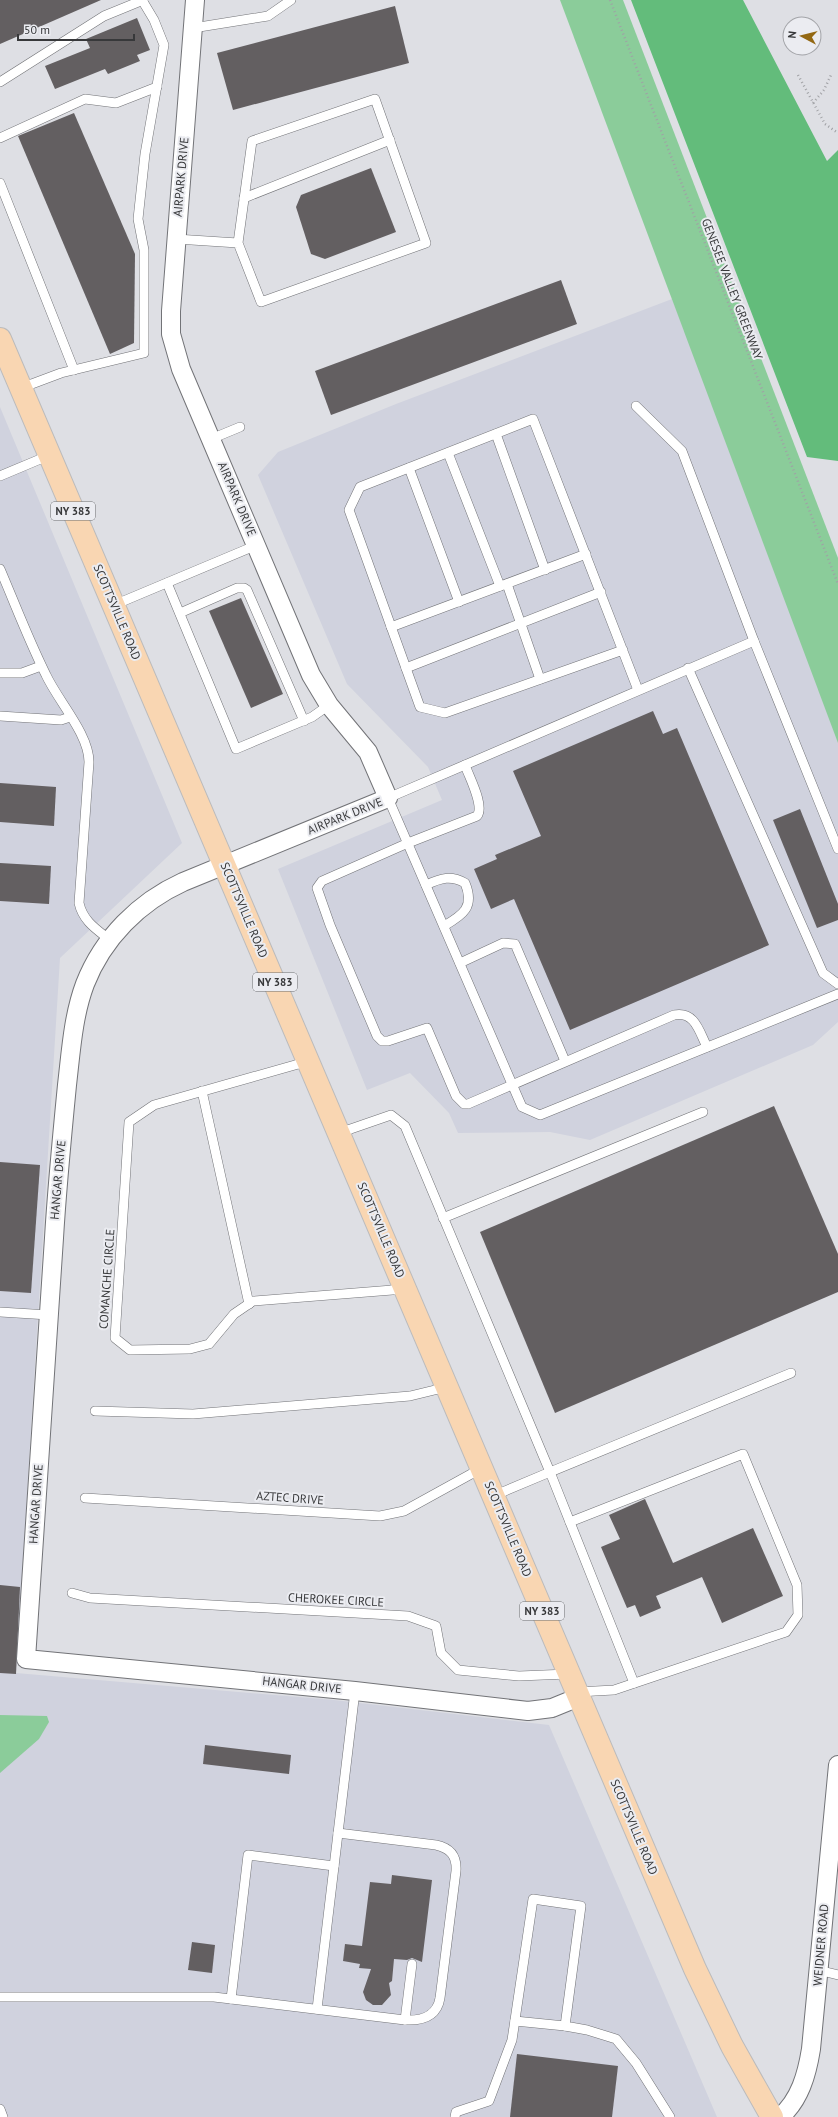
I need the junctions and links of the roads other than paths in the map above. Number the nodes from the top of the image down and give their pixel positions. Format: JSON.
{"nodes":[{"id":1,"x":143,"y":0,"type":"edge"},
{"id":2,"x":196,"y":0,"type":"edge"},
{"id":3,"x":290,"y":0,"type":"edge"},
{"id":4,"x":121,"y":4,"type":"edge"},
{"id":5,"x":193,"y":28,"type":"junction"},
{"id":6,"x":0,"y":82,"type":"edge"},
{"id":7,"x":157,"y":87,"type":"junction"},
{"id":8,"x":0,"y":138,"type":"edge"},
{"id":9,"x":390,"y":140,"type":"junction"},
{"id":10,"x":0,"y":183,"type":"edge"},
{"id":11,"x":244,"y":198,"type":"junction"},
{"id":12,"x":176,"y":239,"type":"junction"},
{"id":13,"x":238,"y":243,"type":"junction"},
{"id":14,"x":0,"y":339,"type":"edge"},
{"id":15,"x":74,"y":370,"type":"junction"},
{"id":16,"x":21,"y":388,"type":"junction"},
{"id":17,"x":636,"y":406,"type":"dead end"},
{"id":18,"x":240,"y":427,"type":"dead end"},
{"id":19,"x":496,"y":434,"type":"junction"},
{"id":20,"x":211,"y":439,"type":"junction"},
{"id":21,"x":448,"y":453,"type":"junction"},
{"id":22,"x":50,"y":455,"type":"junction"},
{"id":23,"x":409,"y":468,"type":"junction"},
{"id":24,"x":0,"y":476,"type":"edge"},
{"id":25,"x":256,"y":545,"type":"junction"},
{"id":26,"x":586,"y":554,"type":"junction"},
{"id":27,"x":0,"y":569,"type":"edge"},
{"id":28,"x":545,"y":570,"type":"junction"},
{"id":29,"x":167,"y":583,"type":"junction"},
{"id":30,"x":503,"y":585,"type":"junction"},
{"id":31,"x":600,"y":592,"type":"junction"},
{"id":32,"x":459,"y":602,"type":"junction"},
{"id":33,"x":114,"y":605,"type":"junction"},
{"id":34,"x":180,"y":613,"type":"junction"},
{"id":35,"x":520,"y":623,"type":"junction"},
{"id":36,"x":391,"y":627,"type":"junction"},
{"id":37,"x":754,"y":641,"type":"junction"},
{"id":38,"x":623,"y":650,"type":"junction"},
{"id":39,"x":42,"y":666,"type":"junction"},
{"id":40,"x":406,"y":668,"type":"junction"},
{"id":41,"x":688,"y":668,"type":"junction"},
{"id":42,"x":0,"y":673,"type":"edge"},
{"id":43,"x":540,"y":679,"type":"junction"},
{"id":44,"x":638,"y":690,"type":"junction"},
{"id":45,"x":330,"y":705,"type":"junction"},
{"id":46,"x":0,"y":716,"type":"edge"},
{"id":47,"x":70,"y":717,"type":"junction"},
{"id":48,"x":304,"y":721,"type":"junction"},
{"id":49,"x":465,"y":765,"type":"junction"},
{"id":50,"x":388,"y":798,"type":"junction"},
{"id":51,"x":408,"y":843,"type":"junction"},
{"id":52,"x":838,"y":849,"type":"edge"},
{"id":53,"x":225,"y":865,"type":"junction"},
{"id":54,"x":426,"y":885,"type":"junction"},
{"id":55,"x":444,"y":926,"type":"junction"},
{"id":56,"x":110,"y":940,"type":"junction"},
{"id":57,"x":460,"y":963,"type":"junction"},
{"id":58,"x":838,"y":984,"type":"edge"},
{"id":59,"x":838,"y":994,"type":"edge"},
{"id":60,"x":707,"y":1047,"type":"junction"},
{"id":61,"x":565,"y":1060,"type":"junction"},
{"id":62,"x":309,"y":1061,"type":"junction"},
{"id":63,"x":512,"y":1084,"type":"junction"},
{"id":64,"x":202,"y":1091,"type":"junction"},
{"id":65,"x":703,"y":1112,"type":"dead end"},
{"id":66,"x":339,"y":1133,"type":"junction"},
{"id":67,"x":443,"y":1218,"type":"junction"},
{"id":68,"x":406,"y":1289,"type":"junction"},
{"id":69,"x":249,"y":1304,"type":"junction"},
{"id":70,"x":0,"y":1312,"type":"edge"},
{"id":71,"x":49,"y":1315,"type":"junction"},
{"id":72,"x":791,"y":1373,"type":"dead end"},
{"id":73,"x":447,"y":1387,"type":"junction"},
{"id":74,"x":95,"y":1411,"type":"dead end"},
{"id":75,"x":482,"y":1468,"type":"junction"},
{"id":76,"x":550,"y":1472,"type":"junction"},
{"id":77,"x":494,"y":1496,"type":"junction"},
{"id":78,"x":85,"y":1498,"type":"dead end"},
{"id":79,"x":570,"y":1522,"type":"junction"},
{"id":80,"x":72,"y":1593,"type":"dead end"},
{"id":81,"x":634,"y":1683,"type":"junction"},
{"id":82,"x":575,"y":1688,"type":"junction"},
{"id":83,"x":355,"y":1691,"type":"junction"},
{"id":84,"x":838,"y":1765,"type":"edge"},
{"id":85,"x":836,"y":1806,"type":"edge"},
{"id":86,"x":338,"y":1833,"type":"junction"},
{"id":87,"x":334,"y":1866,"type":"junction"},
{"id":88,"x":412,"y":1964,"type":"dead end"},
{"id":89,"x":818,"y":1970,"type":"junction"},
{"id":90,"x":838,"y":1975,"type":"edge"},
{"id":91,"x":0,"y":1997,"type":"edge"},
{"id":92,"x":231,"y":1999,"type":"junction"},
{"id":93,"x":317,"y":2009,"type":"junction"},
{"id":94,"x":405,"y":2020,"type":"junction"},
{"id":95,"x":515,"y":2021,"type":"junction"},
{"id":96,"x":565,"y":2026,"type":"junction"},
{"id":97,"x":0,"y":2109,"type":"edge"},
{"id":98,"x":3,"y":2117,"type":"edge"},
{"id":99,"x":455,"y":2117,"type":"edge"},
{"id":100,"x":670,"y":2117,"type":"edge"},
{"id":101,"x":772,"y":2117,"type":"edge"},
{"id":102,"x":780,"y":2117,"type":"edge"}],
"edges":[{"from":1,"to":4,"type":"lane"},
{"from":1,"to":7,"type":"lane"},
{"from":2,"to":5,"type":"street","name":"AIRPARK DRIVE"},
{"from":3,"to":5,"type":"lane"},
{"from":4,"to":6,"type":"lane"},
{"from":5,"to":12,"type":"street","name":"AIRPARK DRIVE"},
{"from":7,"to":8,"type":"lane"},
{"from":7,"to":15,"type":"lane"},
{"from":9,"to":11,"type":"lane"},
{"from":9,"to":11,"type":"lane"},
{"from":9,"to":13,"type":"lane"},
{"from":10,"to":15,"type":"lane"},
{"from":11,"to":13,"type":"lane"},
{"from":12,"to":13,"type":"lane"},
{"from":12,"to":20,"type":"street","name":"AIRPARK DRIVE"},
{"from":14,"to":16,"type":"main road","name":"SCOTTSVILLE ROAD","number":"NY 383"},
{"from":15,"to":16,"type":"lane"},
{"from":16,"to":22,"type":"main road","name":"SCOTTSVILLE ROAD","number":"NY 383"},
{"from":17,"to":37,"type":"lane"},
{"from":18,"to":20,"type":"lane"},
{"from":19,"to":21,"type":"lane"},
{"from":19,"to":26,"type":"lane"},
{"from":19,"to":28,"type":"lane"},
{"from":20,"to":25,"type":"street","name":"AIRPARK DRIVE"},
{"from":21,"to":23,"type":"lane"},
{"from":21,"to":30,"type":"lane"},
{"from":22,"to":24,"type":"lane"},
{"from":22,"to":33,"type":"main road","name":"SCOTTSVILLE ROAD","number":"NY 383"},
{"from":23,"to":32,"type":"lane"},
{"from":23,"to":36,"type":"lane"},
{"from":25,"to":29,"type":"lane"},
{"from":25,"to":45,"type":"street","name":"AIRPARK DRIVE"},
{"from":26,"to":28,"type":"lane"},
{"from":26,"to":31,"type":"lane"},
{"from":27,"to":39,"type":"lane"},
{"from":28,"to":30,"type":"lane"},
{"from":29,"to":33,"type":"lane"},
{"from":29,"to":34,"type":"lane"},
{"from":30,"to":32,"type":"lane"},
{"from":30,"to":35,"type":"lane"},
{"from":31,"to":35,"type":"lane"},
{"from":31,"to":38,"type":"lane"},
{"from":32,"to":36,"type":"lane"},
{"from":33,"to":53,"type":"main road","name":"SCOTTSVILLE ROAD","number":"NY 383"},
{"from":34,"to":48,"type":"lane"},
{"from":34,"to":48,"type":"lane"},
{"from":35,"to":40,"type":"lane"},
{"from":35,"to":43,"type":"lane"},
{"from":36,"to":40,"type":"lane"},
{"from":37,"to":41,"type":"lane"},
{"from":37,"to":52,"type":"lane"},
{"from":38,"to":43,"type":"lane"},
{"from":38,"to":44,"type":"lane"},
{"from":39,"to":42,"type":"lane"},
{"from":39,"to":47,"type":"lane"},
{"from":40,"to":43,"type":"lane"},
{"from":41,"to":44,"type":"lane"},
{"from":41,"to":58,"type":"lane"},
{"from":44,"to":49,"type":"lane"},
{"from":45,"to":48,"type":"lane"},
{"from":45,"to":50,"type":"street","name":"AIRPARK DRIVE"},
{"from":46,"to":47,"type":"lane"},
{"from":47,"to":56,"type":"lane"},
{"from":49,"to":50,"type":"lane"},
{"from":49,"to":51,"type":"lane"},
{"from":50,"to":51,"type":"lane"},
{"from":50,"to":53,"type":"street","name":"AIRPARK DRIVE"},
{"from":51,"to":54,"type":"lane"},
{"from":51,"to":63,"type":"lane"},
{"from":53,"to":56,"type":"street","name":"HANGAR DRIVE"},
{"from":53,"to":62,"type":"main road","name":"SCOTTSVILLE ROAD","number":"NY 383"},
{"from":54,"to":55,"type":"lane"},
{"from":54,"to":55,"type":"lane"},
{"from":55,"to":57,"type":"lane"},
{"from":56,"to":71,"type":"street","name":"HANGAR DRIVE"},
{"from":57,"to":61,"type":"lane"},
{"from":57,"to":63,"type":"lane"},
{"from":59,"to":60,"type":"lane"},
{"from":60,"to":61,"type":"lane"},
{"from":60,"to":63,"type":"lane"},
{"from":61,"to":63,"type":"lane"},
{"from":62,"to":64,"type":"lane","name":"COMANCHE CIRCLE"},
{"from":62,"to":66,"type":"main road","name":"SCOTTSVILLE ROAD","number":"NY 383"},
{"from":64,"to":69,"type":"lane"},
{"from":64,"to":69,"type":"lane","name":"COMANCHE CIRCLE"},
{"from":65,"to":67,"type":"lane"},
{"from":66,"to":67,"type":"lane"},
{"from":66,"to":68,"type":"main road","name":"SCOTTSVILLE ROAD","number":"NY 383"},
{"from":67,"to":76,"type":"lane"},
{"from":68,"to":69,"type":"lane","name":"COMANCHE CIRCLE"},
{"from":68,"to":73,"type":"main road","name":"SCOTTSVILLE ROAD","number":"NY 383"},
{"from":70,"to":71,"type":"lane"},
{"from":71,"to":83,"type":"street","name":"HANGAR DRIVE"},
{"from":72,"to":76,"type":"lane"},
{"from":73,"to":74,"type":"lane"},
{"from":73,"to":75,"type":"main road","name":"SCOTTSVILLE ROAD","number":"NY 383"},
{"from":75,"to":77,"type":"main road","name":"SCOTTSVILLE ROAD","number":"NY 383"},
{"from":75,"to":78,"type":"lane","name":"AZTEC DRIVE"},
{"from":76,"to":77,"type":"lane"},
{"from":76,"to":79,"type":"lane"},
{"from":77,"to":82,"type":"main road","name":"SCOTTSVILLE ROAD","number":"NY 383"},
{"from":79,"to":81,"type":"lane"},
{"from":79,"to":81,"type":"lane"},
{"from":80,"to":82,"type":"lane","name":"CHEROKEE CIRCLE"},
{"from":81,"to":82,"type":"lane"},
{"from":82,"to":83,"type":"street","name":"HANGAR DRIVE"},
{"from":82,"to":101,"type":"main road","name":"SCOTTSVILLE ROAD","number":"NY 383"},
{"from":83,"to":86,"type":"lane"},
{"from":84,"to":85,"type":"street","name":"WEIDNER ROAD"},
{"from":85,"to":89,"type":"street","name":"WEIDNER ROAD"},
{"from":86,"to":87,"type":"lane"},
{"from":86,"to":94,"type":"lane"},
{"from":87,"to":92,"type":"lane"},
{"from":87,"to":93,"type":"lane"},
{"from":88,"to":94,"type":"lane"},
{"from":89,"to":90,"type":"lane"},
{"from":89,"to":102,"type":"street","name":"WEIDNER ROAD"},
{"from":91,"to":92,"type":"lane"},
{"from":92,"to":93,"type":"lane"},
{"from":93,"to":94,"type":"lane"},
{"from":95,"to":96,"type":"lane"},
{"from":95,"to":96,"type":"lane"},
{"from":95,"to":99,"type":"lane"},
{"from":96,"to":100,"type":"lane"},
{"from":97,"to":98,"type":"lane"}]}
